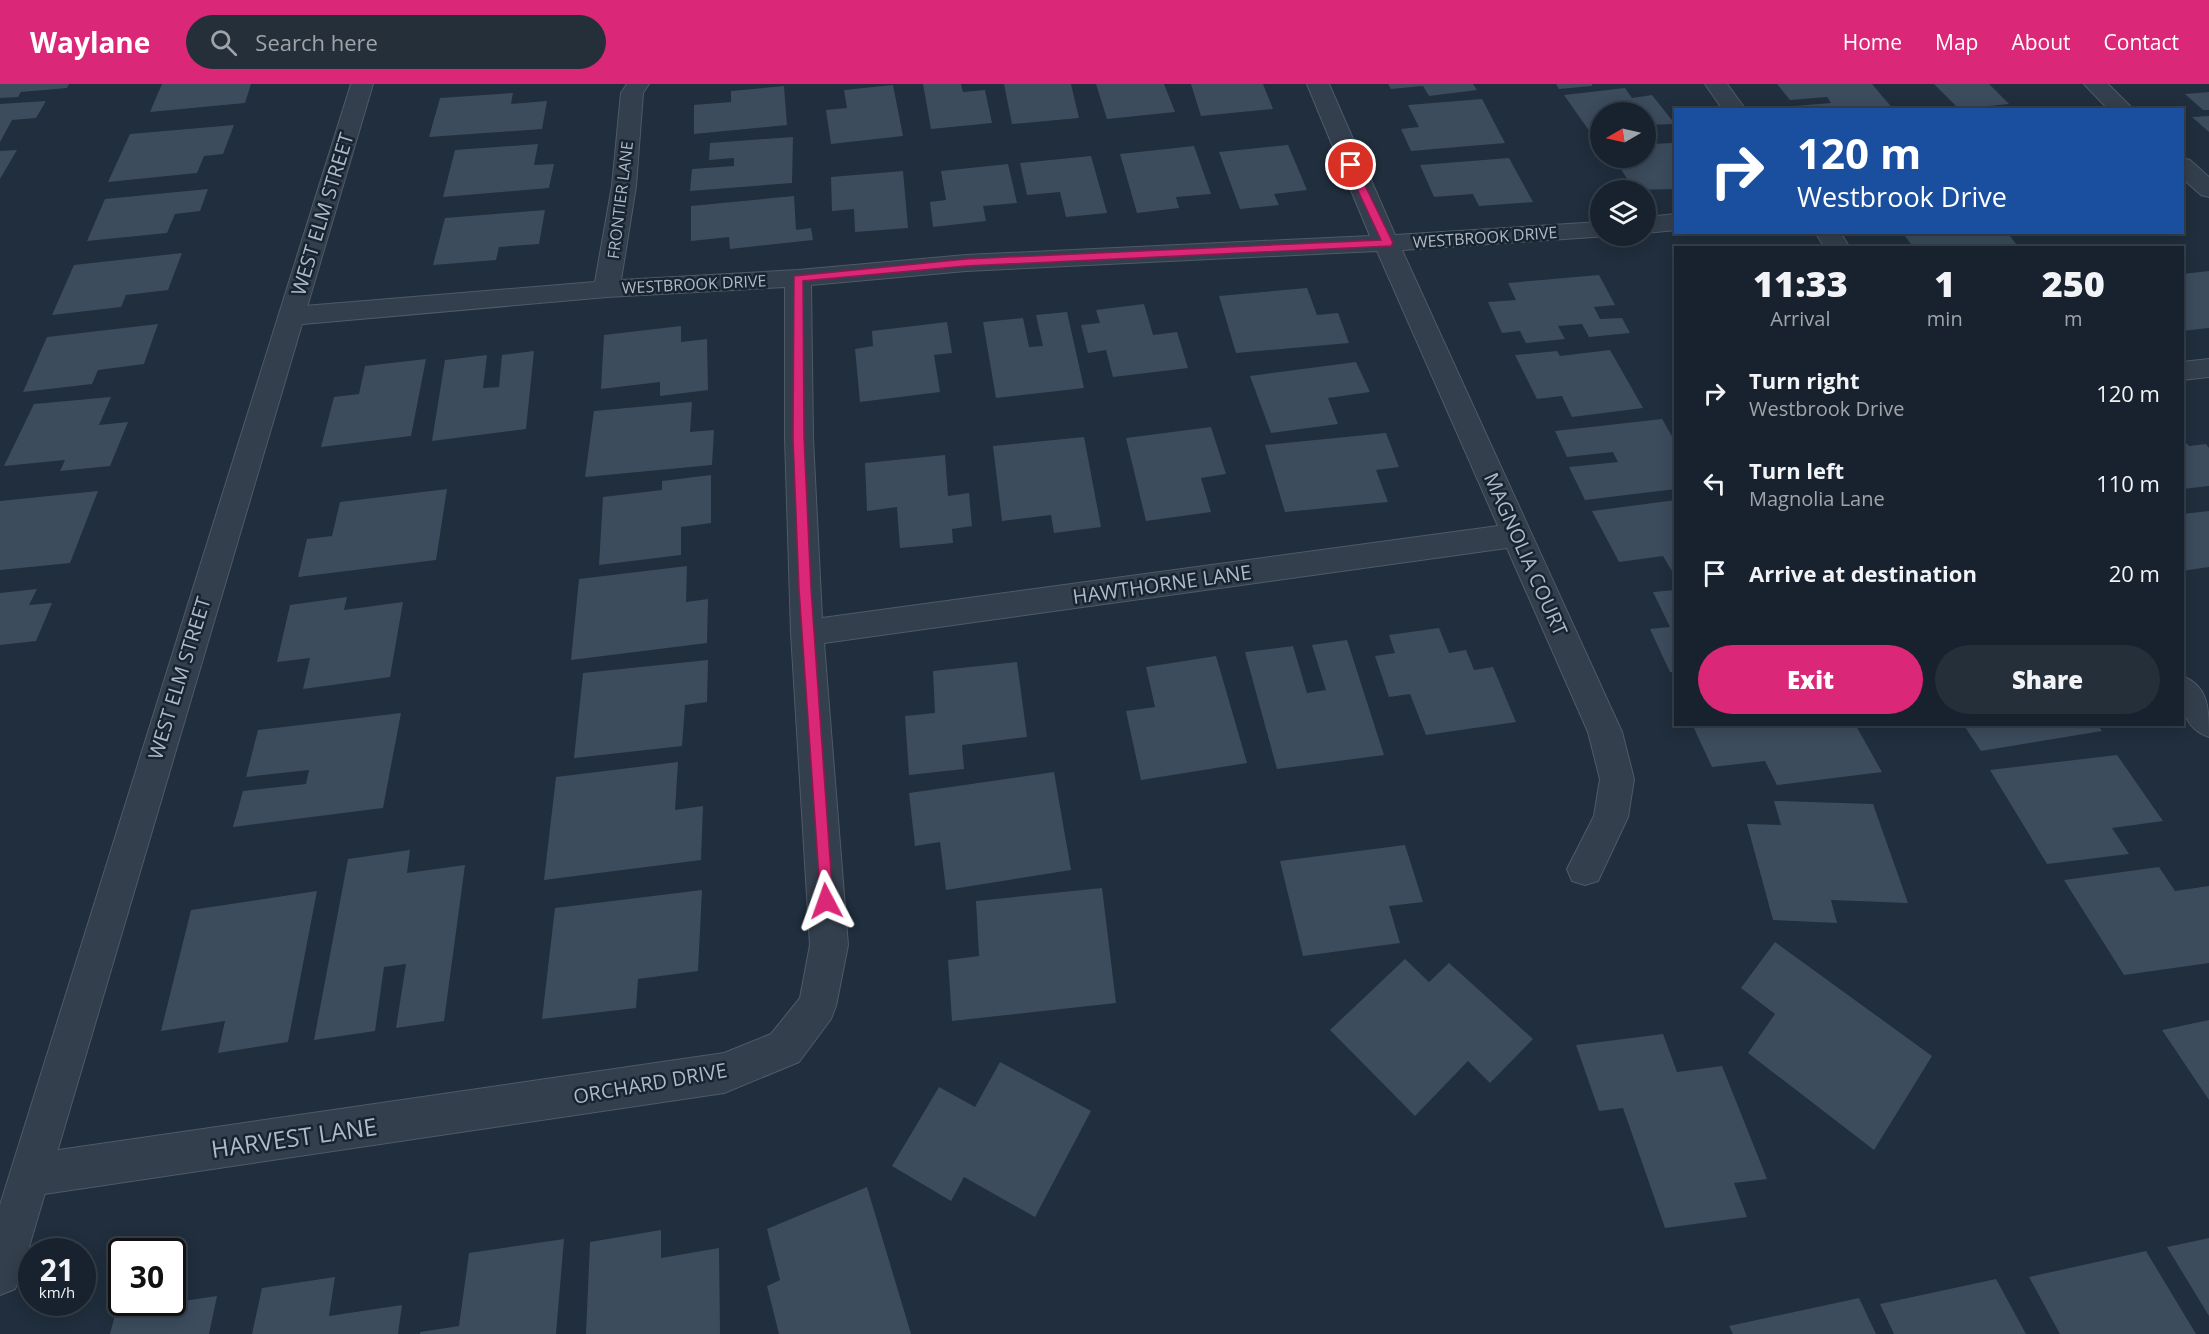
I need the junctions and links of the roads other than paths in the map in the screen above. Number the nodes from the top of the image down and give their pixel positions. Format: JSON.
{"nodes":[{"id":1,"x":362,"y":84,"type":"edge"},
{"id":2,"x":638,"y":84,"type":"edge"},
{"id":3,"x":1318,"y":84,"type":"edge"},
{"id":4,"x":1716,"y":84,"type":"edge"},
{"id":5,"x":2095,"y":84,"type":"edge"},
{"id":6,"x":1734,"y":108,"type":"edge"},
{"id":7,"x":2121,"y":108,"type":"edge"},
{"id":8,"x":2184,"y":167,"type":"edge"},
{"id":9,"x":2209,"y":190,"type":"edge"},
{"id":10,"x":1674,"y":222,"type":"edge"},
{"id":11,"x":1656,"y":224,"type":"edge"},
{"id":12,"x":1590,"y":231,"type":"edge"},
{"id":13,"x":1388,"y":243,"type":"junction"},
{"id":14,"x":798,"y":278,"type":"junction"},
{"id":15,"x":607,"y":289,"type":"junction"},
{"id":16,"x":292,"y":316,"type":"junction"},
{"id":17,"x":2209,"y":368,"type":"edge"},
{"id":18,"x":2184,"y":371,"type":"edge"},
{"id":19,"x":1517,"y":535,"type":"junction"},
{"id":20,"x":807,"y":633,"type":"junction"},
{"id":21,"x":2184,"y":691,"type":"edge"},
{"id":22,"x":2209,"y":723,"type":"edge"},
{"id":23,"x":1585,"y":870,"type":"dead end"},
{"id":24,"x":557,"y":1099,"type":"joint"},
{"id":25,"x":31,"y":1175,"type":"junction"},
{"id":26,"x":0,"y":1274,"type":"edge"}],
"edges":[{"from":1,"to":16,"type":"street","name":"WEST ELM STREET"},
{"from":2,"to":15,"type":"street","name":"FRONTIER LANE"},
{"from":3,"to":13,"type":"street","name":"MAGNOLIA COURT"},
{"from":4,"to":6,"type":"street"},
{"from":5,"to":7,"type":"street"},
{"from":8,"to":9,"type":"street"},
{"from":10,"to":11,"type":"street"},
{"from":12,"to":13,"type":"street","name":"WESTBROOK DRIVE"},
{"from":13,"to":14,"type":"street","name":"WESTBROOK DRIVE"},
{"from":13,"to":19,"type":"street","name":"MAGNOLIA COURT"},
{"from":14,"to":15,"type":"street","name":"WESTBROOK DRIVE"},
{"from":14,"to":20,"type":"street","name":"ORCHARD DRIVE"},
{"from":15,"to":16,"type":"street","name":"WESTBROOK DRIVE"},
{"from":16,"to":25,"type":"street","name":"WEST ELM STREET"},
{"from":17,"to":18,"type":"street"},
{"from":19,"to":20,"type":"street","name":"HAWTHORNE LANE"},
{"from":19,"to":23,"type":"street","name":"MAGNOLIA COURT"},
{"from":20,"to":24,"type":"street","name":"ORCHARD DRIVE"},
{"from":21,"to":22,"type":"street"},
{"from":24,"to":25,"type":"street","name":"HARVEST LANE"},
{"from":25,"to":26,"type":"street","name":"WEST ELM STREET"}]}
